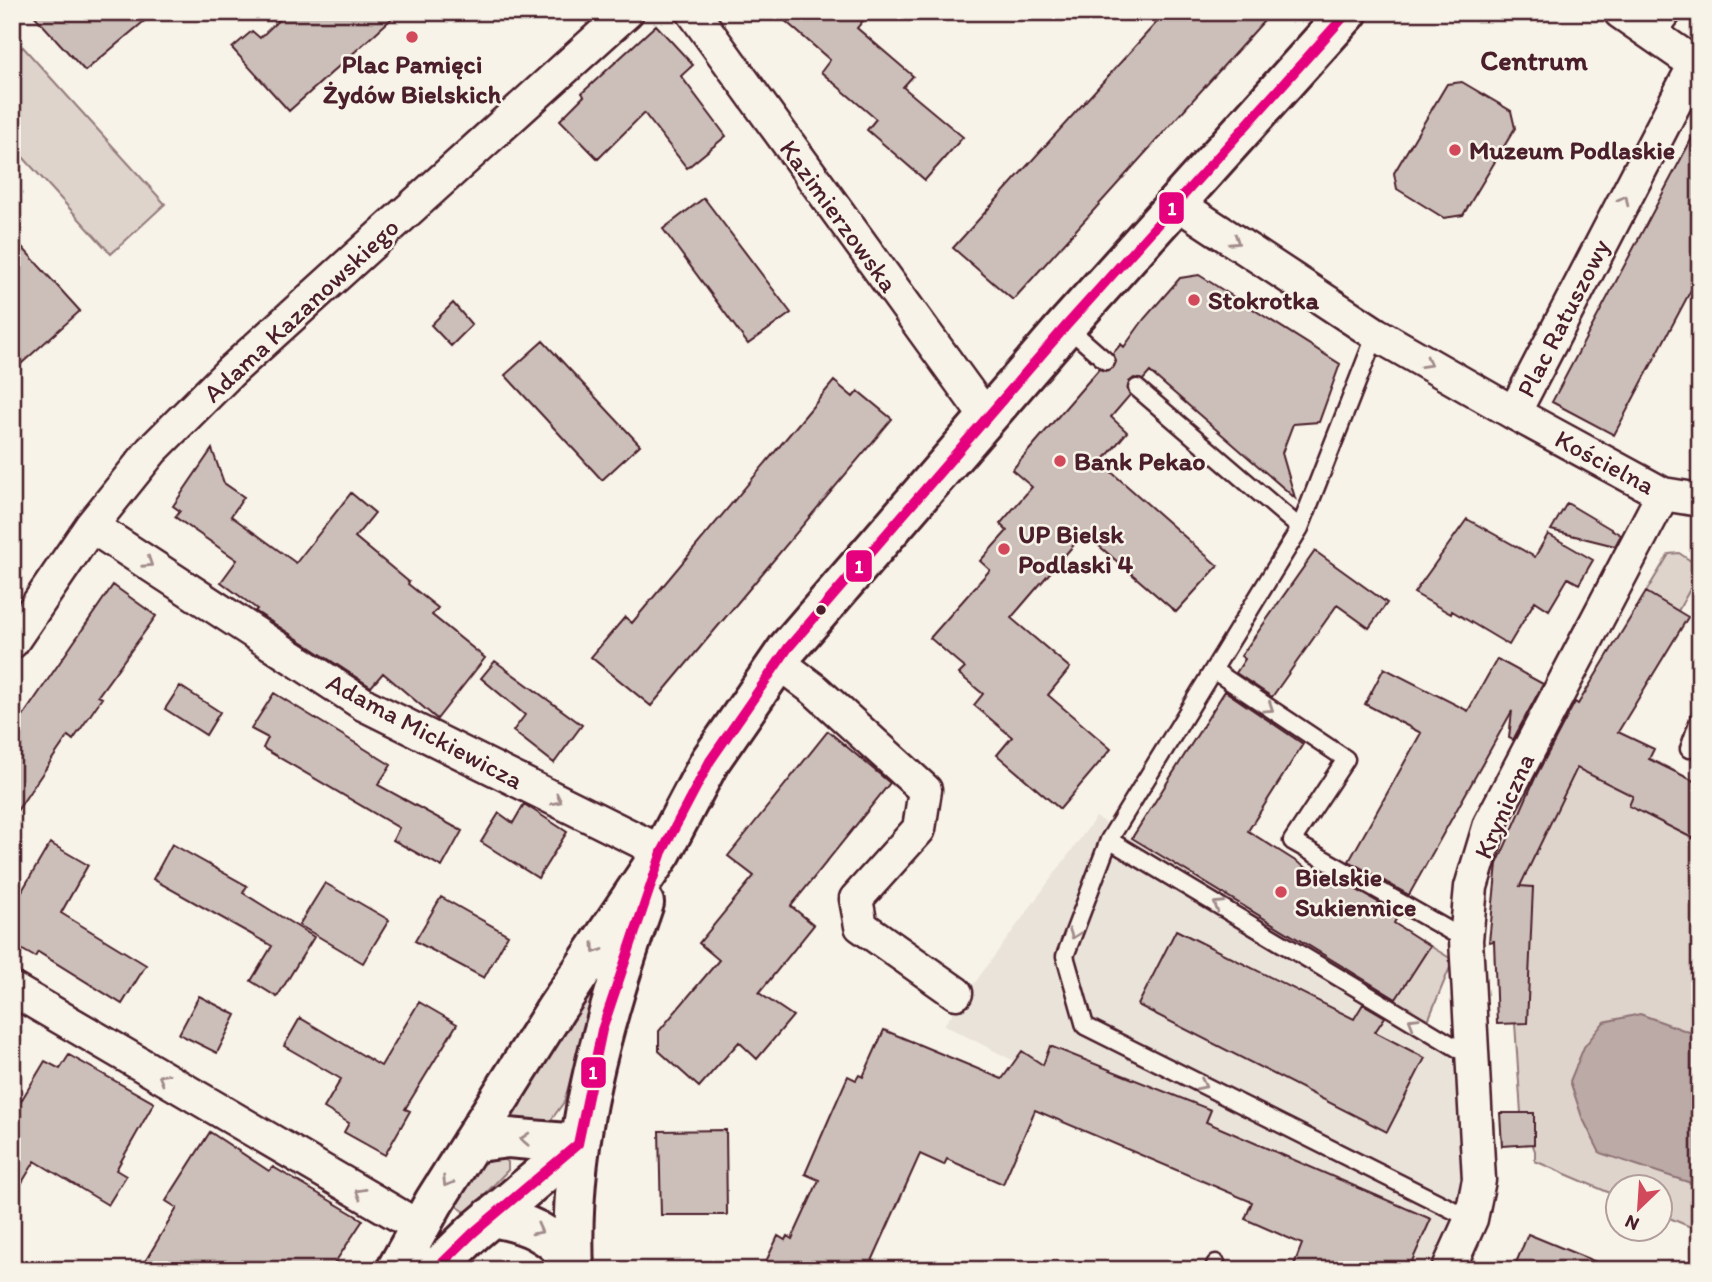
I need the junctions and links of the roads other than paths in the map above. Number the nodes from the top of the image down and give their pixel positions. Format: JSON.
{"nodes":[{"id":1,"x":627,"y":12,"type":"edge"},
{"id":2,"x":693,"y":12,"type":"edge"},
{"id":3,"x":1348,"y":12,"type":"edge"},
{"id":4,"x":1620,"y":12,"type":"edge"},
{"id":5,"x":1666,"y":24,"type":"edge"},
{"id":6,"x":1697,"y":65,"type":"edge"},
{"id":7,"x":1178,"y":204,"type":"junction"},
{"id":8,"x":1066,"y":326,"type":"junction"},
{"id":9,"x":1376,"y":334,"type":"junction"},
{"id":10,"x":1106,"y":361,"type":"dead end"},
{"id":11,"x":1137,"y":388,"type":"dead end"},
{"id":12,"x":1514,"y":413,"type":"junction"},
{"id":13,"x":987,"y":418,"type":"junction"},
{"id":14,"x":1663,"y":494,"type":"junction"},
{"id":15,"x":1700,"y":500,"type":"edge"},
{"id":16,"x":91,"y":526,"type":"junction"},
{"id":17,"x":1300,"y":528,"type":"junction"},
{"id":18,"x":12,"y":642,"type":"edge"},
{"id":19,"x":778,"y":662,"type":"junction"},
{"id":20,"x":1213,"y":670,"type":"junction"},
{"id":21,"x":1700,"y":717,"type":"edge"},
{"id":22,"x":1689,"y":749,"type":"dead end"},
{"id":23,"x":1109,"y":840,"type":"junction"},
{"id":24,"x":662,"y":852,"type":"junction"},
{"id":25,"x":1466,"y":940,"type":"junction"},
{"id":26,"x":12,"y":989,"type":"edge"},
{"id":27,"x":956,"y":993,"type":"dead end"},
{"id":28,"x":1472,"y":1057,"type":"junction"},
{"id":29,"x":471,"y":1143,"type":"junction"},
{"id":30,"x":578,"y":1144,"type":"junction"},
{"id":31,"x":491,"y":1217,"type":"junction"},
{"id":32,"x":1471,"y":1219,"type":"junction"},
{"id":33,"x":419,"y":1227,"type":"junction"},
{"id":34,"x":574,"y":1266,"type":"edge"},
{"id":35,"x":1453,"y":1268,"type":"edge"},
{"id":36,"x":396,"y":1270,"type":"edge"},
{"id":37,"x":435,"y":1270,"type":"edge"}],
"edges":[{"from":1,"to":16,"type":"street","name":"Adama Kazanowskiego"},
{"from":2,"to":13,"type":"street","name":"Kazimierzowska"},
{"from":3,"to":7,"type":"main road"},
{"from":4,"to":5,"type":"street","name":"Plac Ratuszowy"},
{"from":5,"to":6,"type":"street","name":"Plac Ratuszowy"},
{"from":12,"to":6,"type":"street","name":"Plac Ratuszowy","one_way":true},
{"from":7,"to":8,"type":"main road"},
{"from":7,"to":9,"type":"street","name":"Plac Ratuszowy","one_way":true},
{"from":8,"to":10,"type":"lane"},
{"from":8,"to":13,"type":"main road"},
{"from":9,"to":12,"type":"street","name":"Plac Ratuszowy","one_way":true},
{"from":9,"to":17,"type":"lane"},
{"from":11,"to":17,"type":"lane"},
{"from":12,"to":14,"type":"street","name":"Kościelna"},
{"from":13,"to":19,"type":"main road"},
{"from":14,"to":15,"type":"street","name":"Kościelna"},
{"from":14,"to":25,"type":"street","name":"Kryniczna"},
{"from":16,"to":18,"type":"street","name":"Adama Kazanowskiego"},
{"from":16,"to":24,"type":"street","name":"Adama Mickiewicza","one_way":true},
{"from":17,"to":20,"type":"lane"},
{"from":19,"to":24,"type":"main road"},
{"from":19,"to":27,"type":"street"},
{"from":20,"to":23,"type":"lane"},
{"from":20,"to":25,"type":"lane","one_way":true},
{"from":21,"to":22,"type":"lane"},
{"from":28,"to":23,"type":"lane","one_way":true},
{"from":23,"to":32,"type":"lane","one_way":true},
{"from":24,"to":29,"type":"main road","one_way":true},
{"from":24,"to":30,"type":"main road"},
{"from":25,"to":28,"type":"street","name":"Kryniczna"},
{"from":33,"to":26,"type":"street","one_way":true},
{"from":28,"to":32,"type":"street","name":"Kryniczna"},
{"from":30,"to":29,"type":"main road","one_way":true},
{"from":29,"to":33,"type":"main road","one_way":true},
{"from":30,"to":31,"type":"main road"},
{"from":30,"to":34,"type":"main road"},
{"from":31,"to":34,"type":"main road","one_way":true},
{"from":31,"to":37,"type":"main road"},
{"from":32,"to":35,"type":"street","name":"Kryniczna"},
{"from":33,"to":36,"type":"main road"}]}
